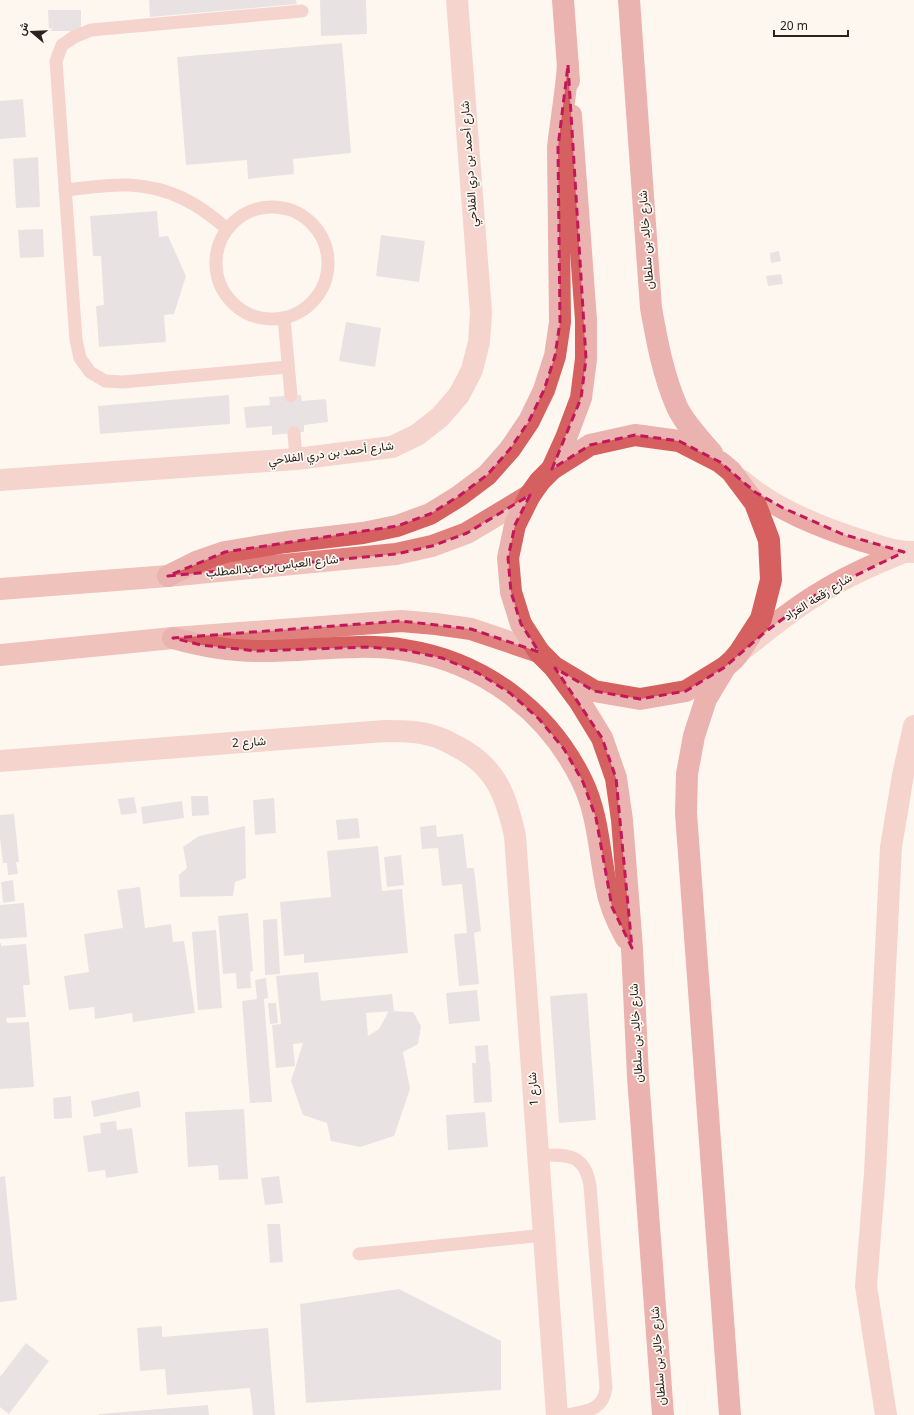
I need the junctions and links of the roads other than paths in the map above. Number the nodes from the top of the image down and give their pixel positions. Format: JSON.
{"nodes":[{"id":1,"x":457,"y":0,"type":"edge"},
{"id":2,"x":563,"y":0,"type":"edge"},
{"id":3,"x":630,"y":0,"type":"edge"},
{"id":4,"x":302,"y":11,"type":"dead end"},
{"id":5,"x":568,"y":65,"type":"junction"},
{"id":6,"x":65,"y":190,"type":"junction"},
{"id":7,"x":227,"y":229,"type":"junction"},
{"id":8,"x":284,"y":318,"type":"junction"},
{"id":9,"x":288,"y":367,"type":"junction"},
{"id":10,"x":290,"y":396,"type":"dead end"},
{"id":11,"x":294,"y":433,"type":"dead end"},
{"id":12,"x":296,"y":459,"type":"junction"},
{"id":13,"x":725,"y":467,"type":"junction"},
{"id":14,"x":552,"y":469,"type":"junction"},
{"id":15,"x":0,"y":480,"type":"edge"},
{"id":16,"x":530,"y":495,"type":"junction"},
{"id":17,"x":909,"y":552,"type":"edge"},
{"id":18,"x":168,"y":576,"type":"junction"},
{"id":19,"x":0,"y":588,"type":"edge"},
{"id":20,"x":173,"y":638,"type":"junction"},
{"id":21,"x":539,"y":652,"type":"junction"},
{"id":22,"x":0,"y":654,"type":"edge"},
{"id":23,"x":732,"y":660,"type":"junction"},
{"id":24,"x":554,"y":668,"type":"junction"},
{"id":25,"x":914,"y":726,"type":"edge"},
{"id":26,"x":0,"y":761,"type":"edge"},
{"id":27,"x":488,"y":768,"type":"joint"},
{"id":28,"x":632,"y":948,"type":"junction"},
{"id":29,"x":538,"y":1155,"type":"junction"},
{"id":30,"x":544,"y":1235,"type":"junction"},
{"id":31,"x":359,"y":1254,"type":"dead end"},
{"id":32,"x":557,"y":1415,"type":"edge"},
{"id":33,"x":567,"y":1415,"type":"edge"},
{"id":34,"x":663,"y":1415,"type":"edge"},
{"id":35,"x":730,"y":1415,"type":"edge"},
{"id":36,"x":886,"y":1415,"type":"edge"}],
"edges":[{"from":1,"to":12,"type":"street","name":"شارع أحمد بن دري الفلاحي"},
{"from":2,"to":5,"type":"main road"},
{"from":3,"to":13,"type":"main road","name":"شارع خالِد بن سلطان"},
{"from":4,"to":6,"type":"lane"},
{"from":5,"to":14,"type":"main road"},
{"from":5,"to":18,"type":"main road"},
{"from":6,"to":7,"type":"lane"},
{"from":6,"to":9,"type":"lane"},
{"from":7,"to":8,"type":"lane"},
{"from":7,"to":8,"type":"lane"},
{"from":8,"to":9,"type":"lane"},
{"from":9,"to":10,"type":"lane"},
{"from":11,"to":12,"type":"lane"},
{"from":12,"to":15,"type":"street","name":"شارع أحمد بن دري الفلاحي"},
{"from":13,"to":14,"type":"main road"},
{"from":13,"to":17,"type":"street","name":"شارع رَقعة العَراد"},
{"from":13,"to":23,"type":"main road","name":"شارع خالِد بن سلطان"},
{"from":14,"to":16,"type":"main road"},
{"from":16,"to":18,"type":"street","name":"شارع العباس بن عبدالمطلب"},
{"from":16,"to":21,"type":"main road"},
{"from":17,"to":23,"type":"street","name":"شارع رَقعة العَراد"},
{"from":18,"to":19,"type":"street","name":"شارع العباس بن عبدالمطلب"},
{"from":20,"to":21,"type":"street"},
{"from":20,"to":22,"type":"street"},
{"from":20,"to":28,"type":"main road"},
{"from":21,"to":24,"type":"main road"},
{"from":23,"to":24,"type":"main road"},
{"from":23,"to":35,"type":"main road"},
{"from":24,"to":28,"type":"main road","name":"شارع خالِد بن سلطان"},
{"from":25,"to":36,"type":"street"},
{"from":26,"to":27,"type":"street","name":"شارع 2"},
{"from":27,"to":29,"type":"street","name":"شارع 1"},
{"from":28,"to":34,"type":"main road","name":"شارع خالِد بن سلطان"},
{"from":29,"to":30,"type":"street","name":"شارع 1"},
{"from":29,"to":33,"type":"lane"},
{"from":30,"to":31,"type":"lane"},
{"from":30,"to":32,"type":"street","name":"شارع 1"}]}
